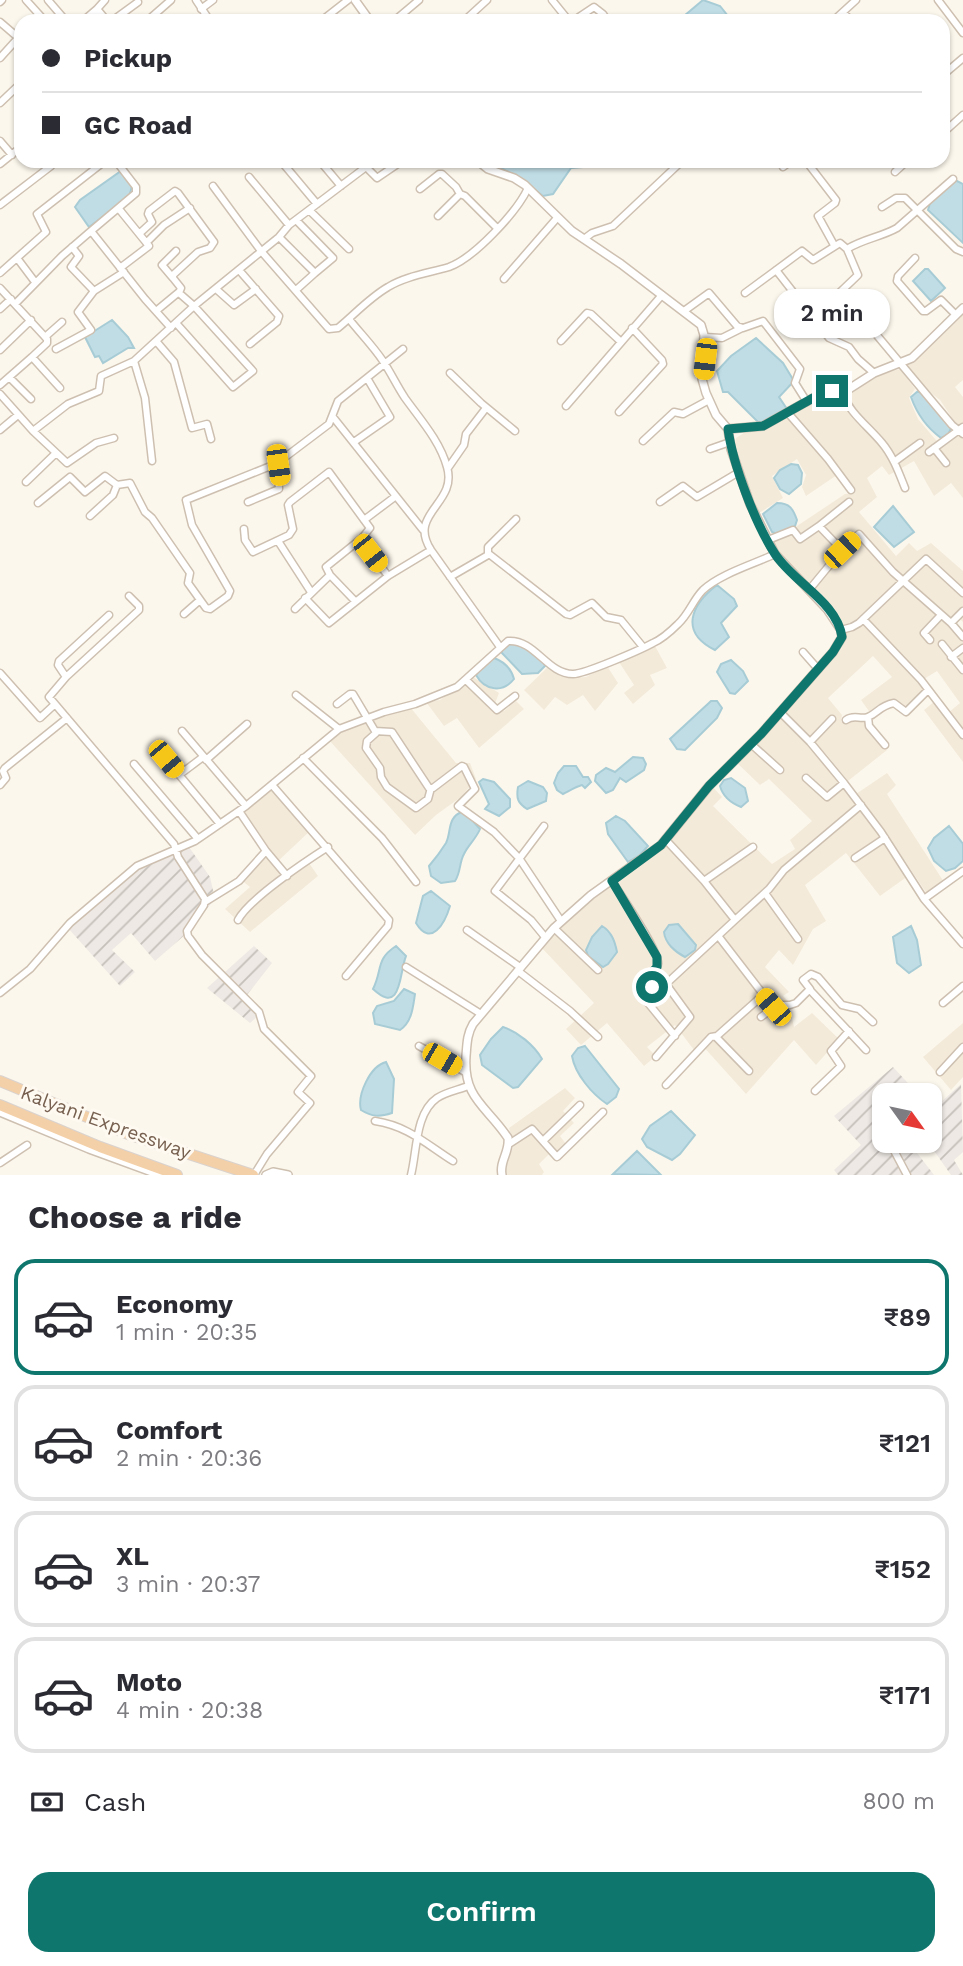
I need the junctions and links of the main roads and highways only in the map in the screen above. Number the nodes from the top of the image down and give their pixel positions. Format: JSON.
{"nodes":[{"id":1,"x":0,"y":1081,"type":"edge"},
{"id":2,"x":0,"y":1105,"type":"edge"},
{"id":3,"x":177,"y":1175,"type":"edge"},
{"id":4,"x":253,"y":1175,"type":"edge"}],
"edges":[{"from":1,"to":4,"type":"highway","name":"Kalyani Expressway"},
{"from":2,"to":3,"type":"highway","name":"Kalyani Expressway"}]}
